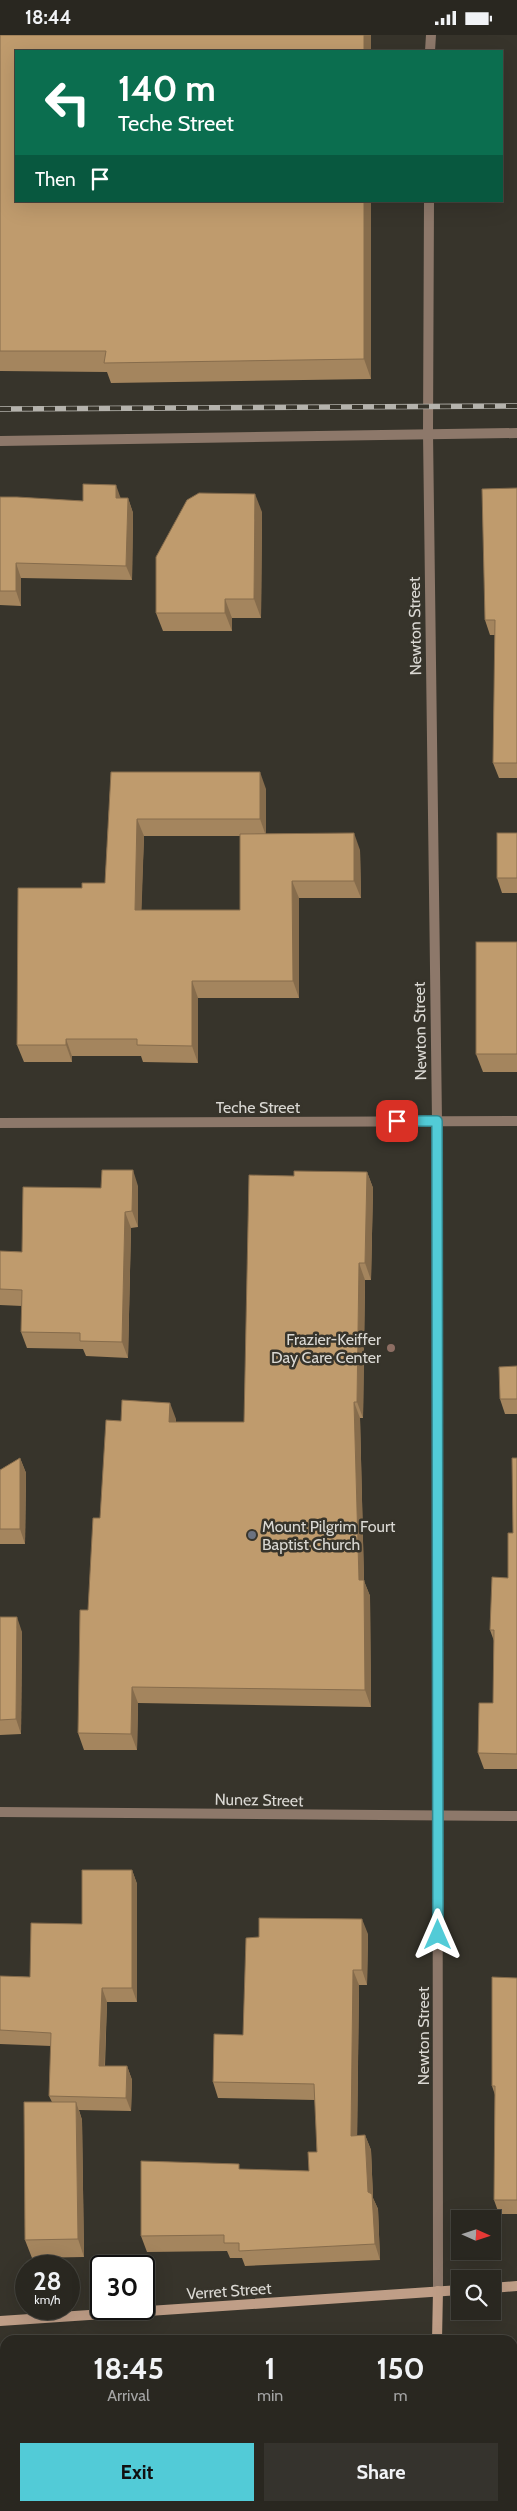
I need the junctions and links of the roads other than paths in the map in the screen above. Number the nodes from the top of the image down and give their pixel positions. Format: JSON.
{"nodes":[{"id":1,"x":430,"y":35,"type":"edge"},
{"id":2,"x":430,"y":50,"type":"edge"},
{"id":3,"x":429,"y":202,"type":"edge"},
{"id":4,"x":428,"y":433,"type":"junction"},
{"id":5,"x":517,"y":433,"type":"edge"},
{"id":6,"x":0,"y":441,"type":"edge"},
{"id":7,"x":437,"y":1121,"type":"junction"},
{"id":8,"x":517,"y":1121,"type":"edge"},
{"id":9,"x":0,"y":1123,"type":"edge"},
{"id":10,"x":0,"y":1811,"type":"edge"},
{"id":11,"x":517,"y":1816,"type":"edge"},
{"id":12,"x":438,"y":1817,"type":"junction"},
{"id":13,"x":517,"y":2286,"type":"edge"},
{"id":14,"x":501,"y":2287,"type":"edge"},
{"id":15,"x":451,"y":2290,"type":"edge"},
{"id":16,"x":438,"y":2291,"type":"junction"},
{"id":17,"x":0,"y":2321,"type":"edge"},
{"id":18,"x":437,"y":2335,"type":"edge"}],
"edges":[{"from":1,"to":2,"type":"street"},
{"from":3,"to":4,"type":"street","name":"Newton Street"},
{"from":4,"to":5,"type":"street"},
{"from":4,"to":6,"type":"street"},
{"from":4,"to":7,"type":"street","name":"Newton Street"},
{"from":7,"to":8,"type":"street","name":"Teche Street"},
{"from":7,"to":9,"type":"street","name":"Teche Street"},
{"from":7,"to":12,"type":"street","name":"Newton Street"},
{"from":10,"to":12,"type":"street","name":"Nunez Street"},
{"from":11,"to":12,"type":"street","name":"Nunez Street"},
{"from":12,"to":16,"type":"street","name":"Newton Street"},
{"from":13,"to":14,"type":"main road"},
{"from":15,"to":16,"type":"main road","name":"Verret Street"},
{"from":16,"to":17,"type":"main road","name":"Verret Street"},
{"from":16,"to":18,"type":"main road","name":"Newton Street"}]}
